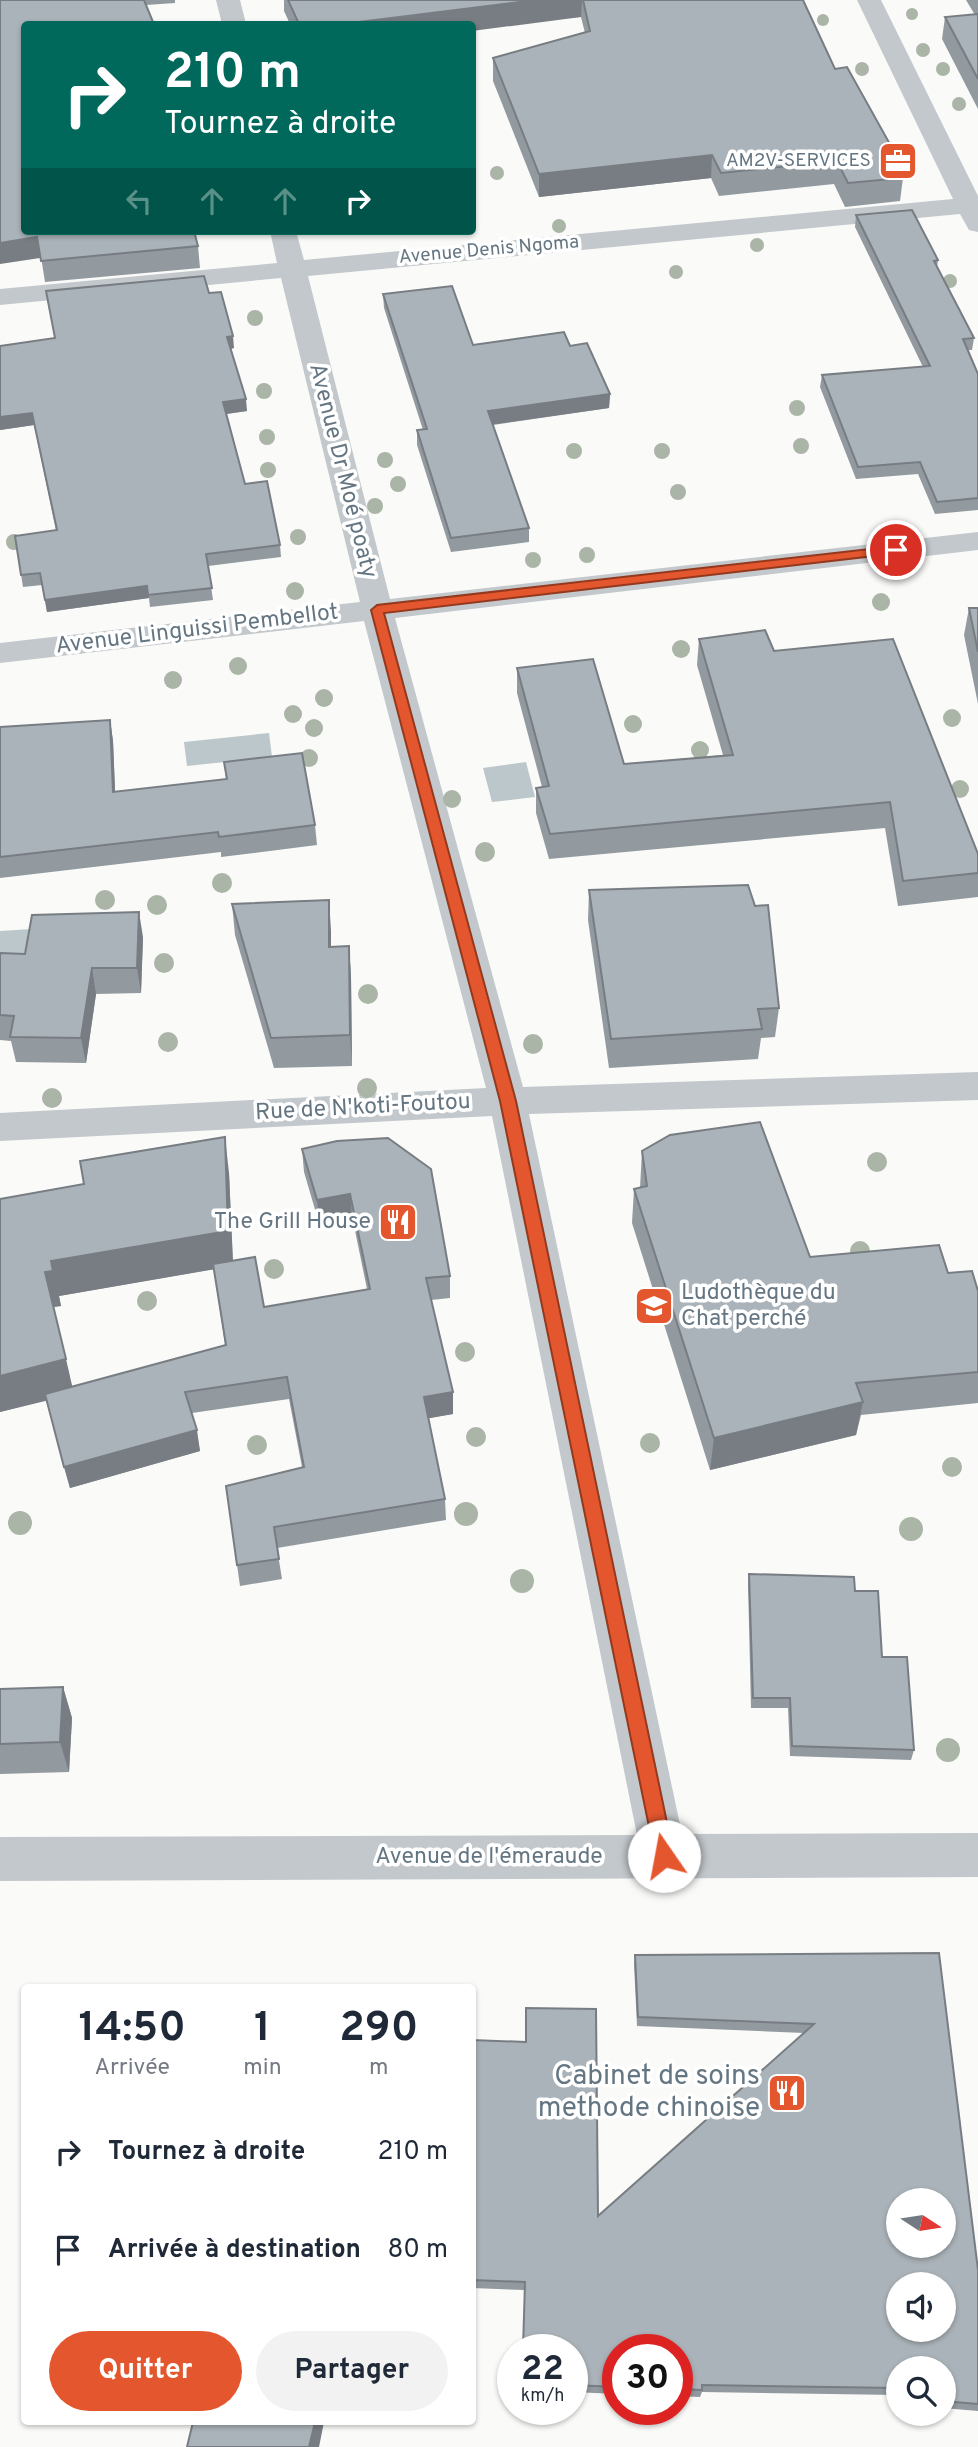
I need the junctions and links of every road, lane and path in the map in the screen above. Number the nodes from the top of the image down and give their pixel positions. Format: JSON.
{"nodes":[{"id":1,"x":228,"y":0,"type":"edge"},
{"id":2,"x":869,"y":0,"type":"edge"},
{"id":3,"x":233,"y":21,"type":"edge"},
{"id":4,"x":975,"y":211,"type":"edge"},
{"id":5,"x":284,"y":235,"type":"edge"},
{"id":6,"x":292,"y":268,"type":"junction"},
{"id":7,"x":0,"y":297,"type":"edge"},
{"id":8,"x":978,"y":541,"type":"edge"},
{"id":9,"x":377,"y":610,"type":"junction"},
{"id":10,"x":0,"y":653,"type":"edge"},
{"id":11,"x":978,"y":1086,"type":"edge"},
{"id":12,"x":508,"y":1101,"type":"junction"},
{"id":13,"x":0,"y":1126,"type":"edge"},
{"id":14,"x":978,"y":1855,"type":"edge"},
{"id":15,"x":664,"y":1856,"type":"junction"},
{"id":16,"x":0,"y":1860,"type":"edge"}],
"edges":[{"from":1,"to":3,"type":"street"},
{"from":2,"to":4,"type":"street"},
{"from":4,"to":6,"type":"street","name":"Avenue Denis Ngoma"},
{"from":5,"to":6,"type":"street","name":"Avenue Dr Moé poaty"},
{"from":6,"to":7,"type":"street","name":"Avenue Denis Ngoma"},
{"from":6,"to":9,"type":"street","name":"Avenue Dr Moé poaty"},
{"from":8,"to":9,"type":"street","name":"Avenue Linguissi Pembellot"},
{"from":9,"to":10,"type":"street","name":"Avenue Linguissi Pembellot"},
{"from":9,"to":12,"type":"street","name":"Avenue Dr Moé poaty"},
{"from":11,"to":12,"type":"street","name":"Rue de N'koti-Foutou"},
{"from":12,"to":13,"type":"street","name":"Rue de N'koti-Foutou"},
{"from":12,"to":15,"type":"street","name":"Avenue Dr Moé poaty"},
{"from":14,"to":15,"type":"street","name":"Avenue de l'émeraude"},
{"from":15,"to":16,"type":"street","name":"Avenue de l'émeraude"}]}
